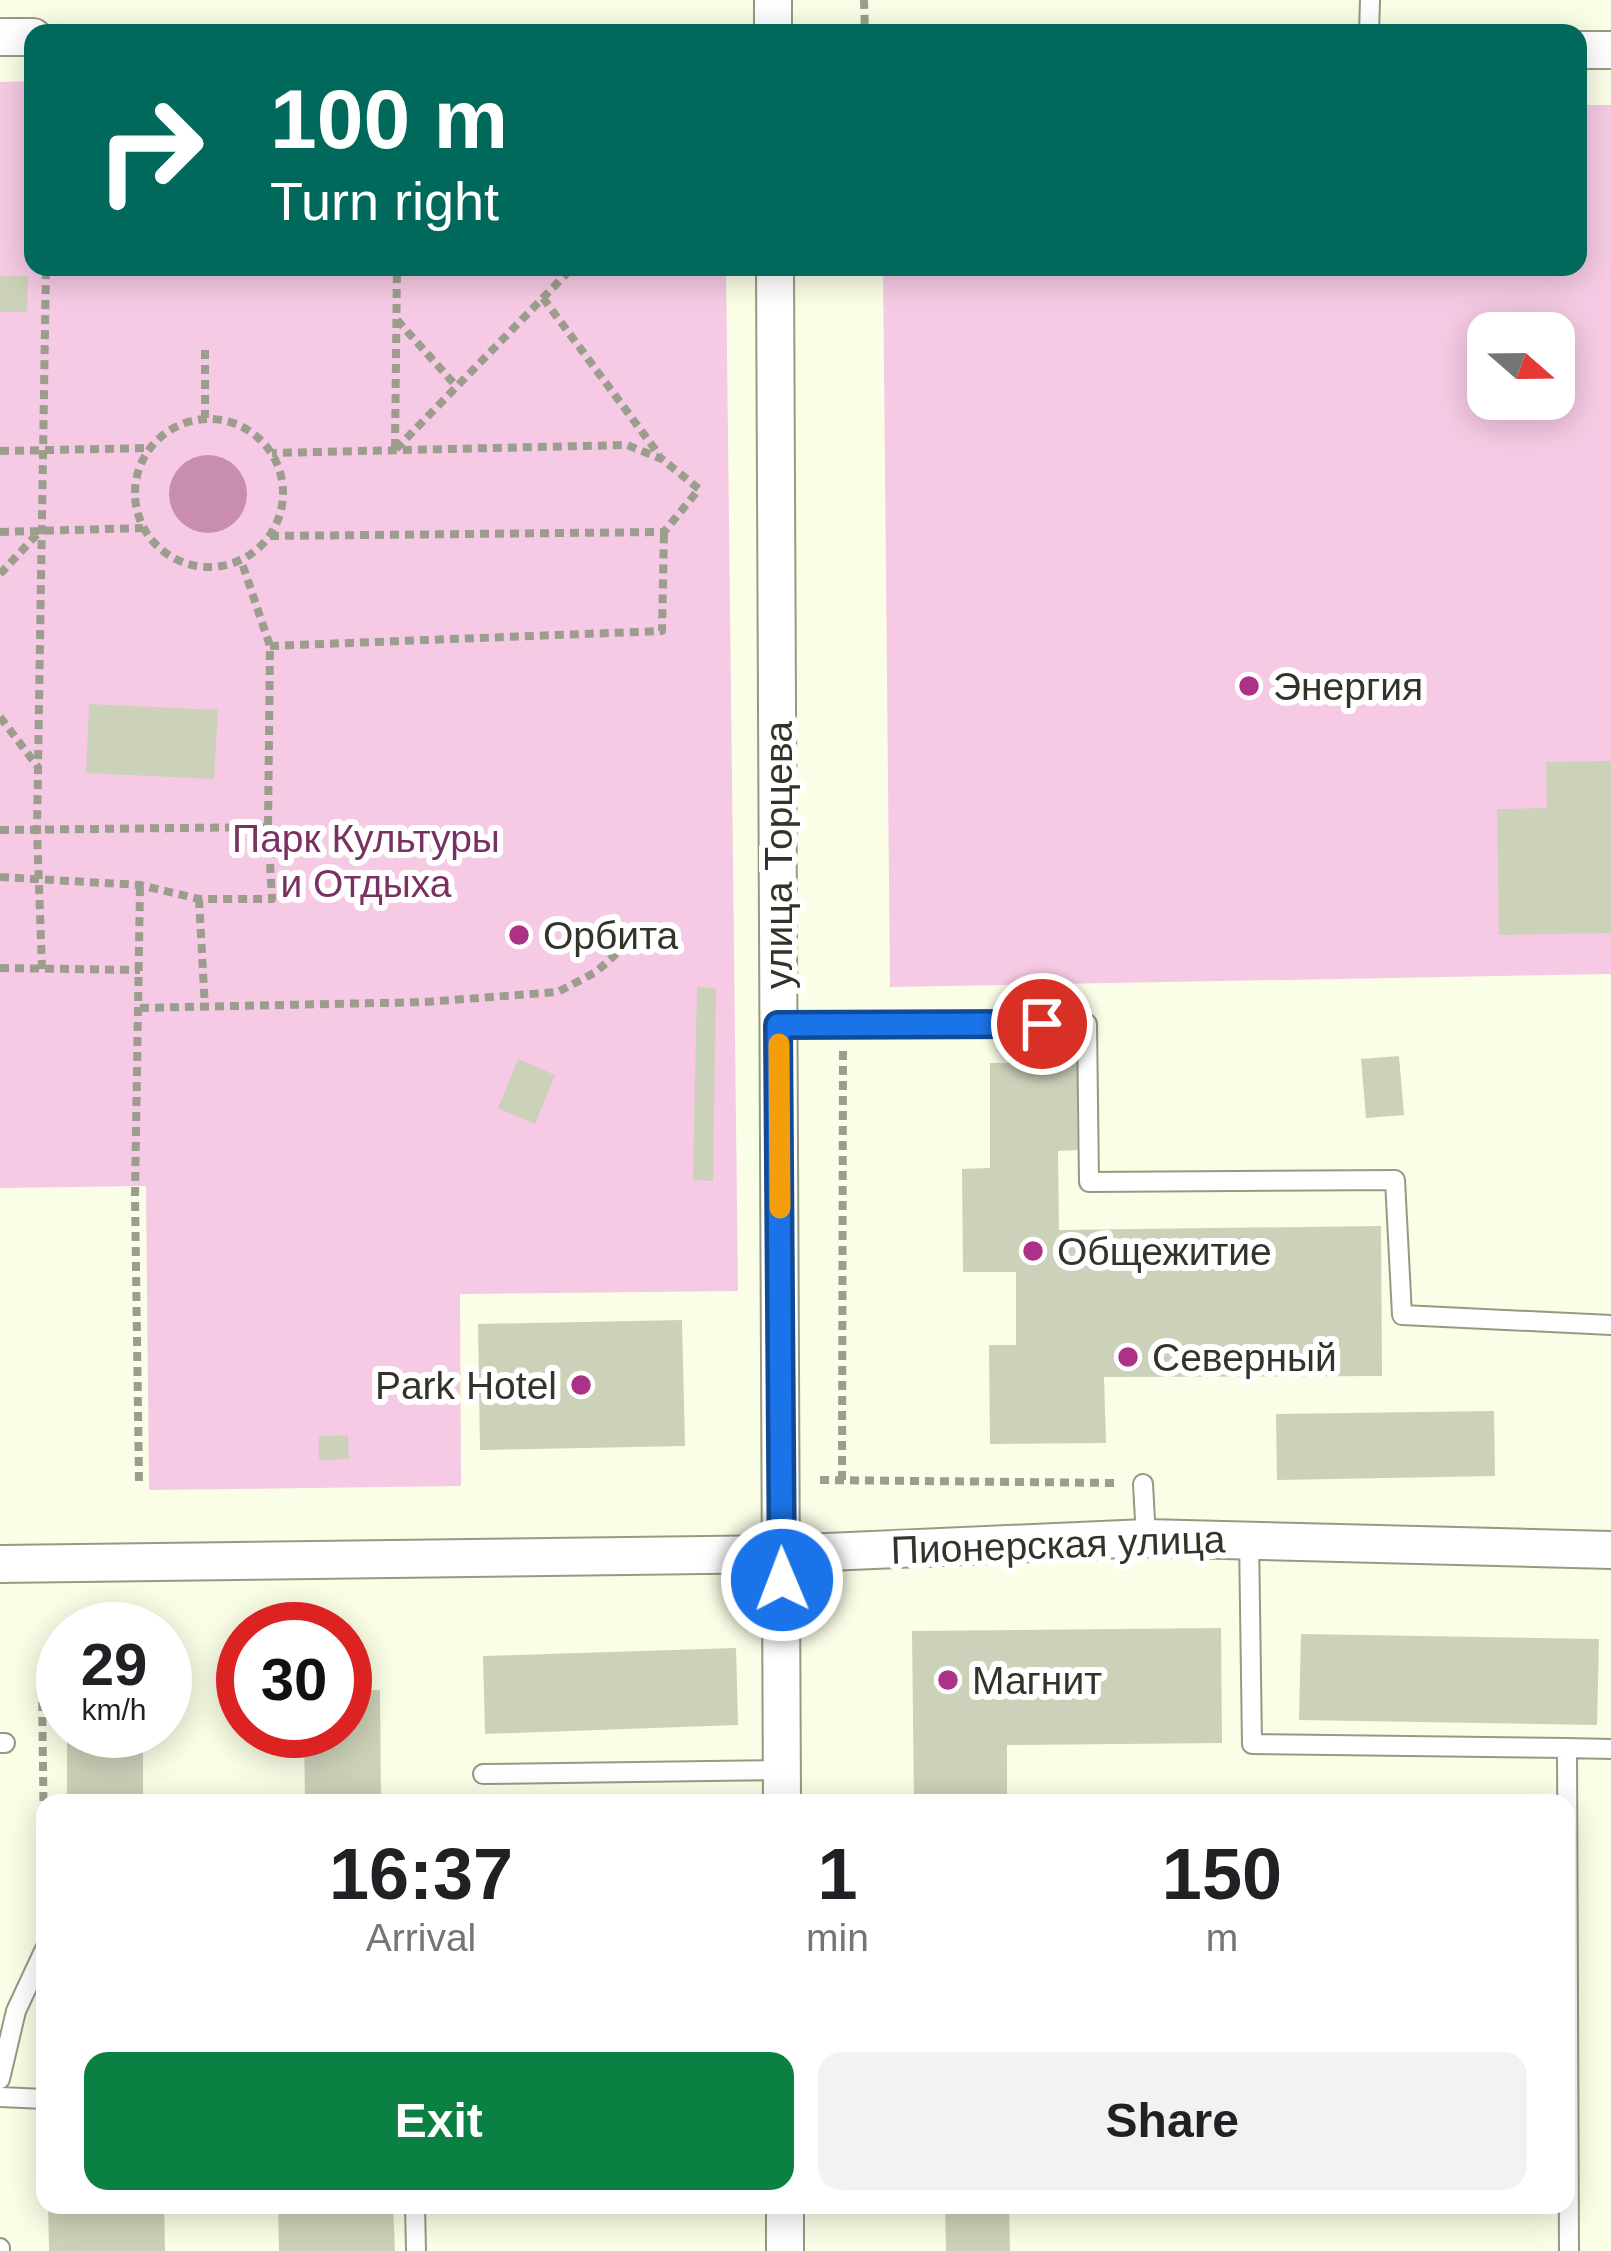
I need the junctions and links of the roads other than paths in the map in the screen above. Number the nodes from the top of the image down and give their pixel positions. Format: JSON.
{"nodes":[{"id":1,"x":775,"y":276,"type":"edge"},
{"id":2,"x":778,"y":1025,"type":"junction"},
{"id":3,"x":1611,"y":1325,"type":"edge"},
{"id":4,"x":1143,"y":1484,"type":"road end"},
{"id":5,"x":1145,"y":1538,"type":"junction"},
{"id":6,"x":1250,"y":1538,"type":"junction"},
{"id":7,"x":1611,"y":1550,"type":"edge"},
{"id":8,"x":782,"y":1554,"type":"junction"},
{"id":9,"x":0,"y":1564,"type":"edge"},
{"id":10,"x":1567,"y":1748,"type":"junction"},
{"id":11,"x":1611,"y":1749,"type":"edge"},
{"id":12,"x":483,"y":1774,"type":"dead end"},
{"id":13,"x":782,"y":1787,"type":"edge"},
{"id":14,"x":1567,"y":1794,"type":"edge"},
{"id":15,"x":36,"y":1969,"type":"edge"},
{"id":16,"x":0,"y":2079,"type":"edge"},
{"id":17,"x":0,"y":2096,"type":"edge"},
{"id":18,"x":36,"y":2098,"type":"edge"},
{"id":19,"x":415,"y":2214,"type":"edge"},
{"id":20,"x":785,"y":2214,"type":"edge"},
{"id":21,"x":1569,"y":2214,"type":"edge"},
{"id":22,"x":416,"y":2251,"type":"edge"},
{"id":23,"x":785,"y":2251,"type":"edge"},
{"id":24,"x":1569,"y":2251,"type":"edge"}],
"edges":[{"from":1,"to":2,"type":"street","name":"улица Торцева"},
{"from":2,"to":3,"type":"lane"},
{"from":2,"to":8,"type":"street","name":"улица Торцева"},
{"from":4,"to":5,"type":"lane"},
{"from":5,"to":6,"type":"street","name":"Пионерская улица"},
{"from":5,"to":8,"type":"street","name":"Пионерская улица"},
{"from":6,"to":7,"type":"street","name":"Пионерская улица"},
{"from":6,"to":10,"type":"lane"},
{"from":8,"to":9,"type":"street","name":"Пионерская улица"},
{"from":8,"to":13,"type":"street","name":"улица Торцева"},
{"from":10,"to":11,"type":"lane"},
{"from":10,"to":14,"type":"lane"},
{"from":12,"to":13,"type":"lane"},
{"from":15,"to":16,"type":"lane"},
{"from":17,"to":18,"type":"lane"},
{"from":19,"to":22,"type":"lane"},
{"from":20,"to":23,"type":"street"},
{"from":21,"to":24,"type":"lane"}]}
